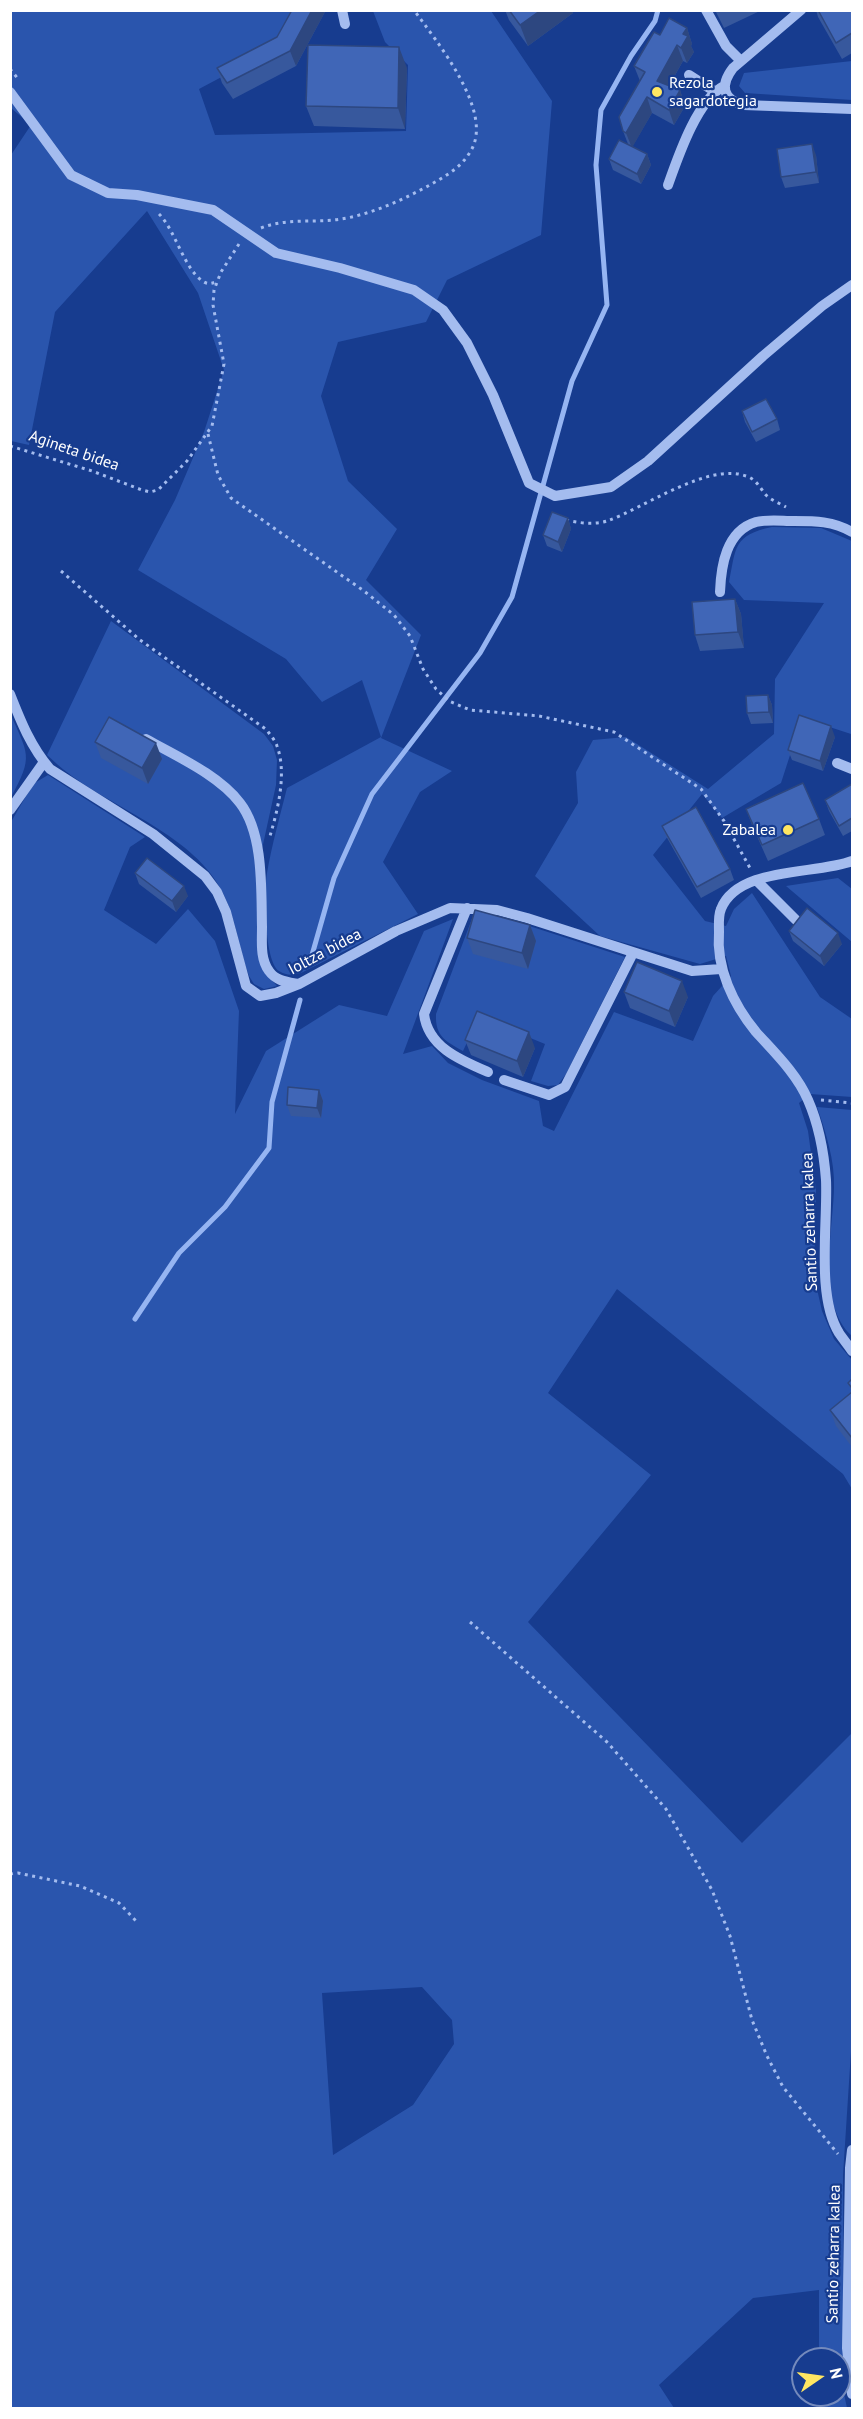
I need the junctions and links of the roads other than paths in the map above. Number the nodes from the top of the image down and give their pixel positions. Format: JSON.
{"nodes":[{"id":1,"x":342,"y":10,"type":"edge"},
{"id":2,"x":706,"y":10,"type":"edge"},
{"id":3,"x":801,"y":10,"type":"edge"},
{"id":4,"x":345,"y":24,"type":"dead end"},
{"id":5,"x":741,"y":61,"type":"junction"},
{"id":6,"x":689,"y":75,"type":"dead end"},
{"id":7,"x":719,"y":88,"type":"junction"},
{"id":8,"x":10,"y":92,"type":"edge"},
{"id":9,"x":852,"y":109,"type":"edge"},
{"id":10,"x":668,"y":185,"type":"dead end"},
{"id":11,"x":852,"y":285,"type":"edge"},
{"id":12,"x":852,"y":532,"type":"edge"},
{"id":13,"x":720,"y":592,"type":"dead end"},
{"id":14,"x":10,"y":694,"type":"edge"},
{"id":15,"x":140,"y":735,"type":"edge"},
{"id":16,"x":44,"y":762,"type":"junction"},
{"id":17,"x":837,"y":763,"type":"dead end"},
{"id":18,"x":852,"y":769,"type":"edge"},
{"id":19,"x":10,"y":810,"type":"edge"},
{"id":20,"x":852,"y":861,"type":"edge"},
{"id":21,"x":756,"y":880,"type":"junction"},
{"id":22,"x":467,"y":908,"type":"junction"},
{"id":23,"x":796,"y":920,"type":"edge"},
{"id":24,"x":633,"y":953,"type":"junction"},
{"id":25,"x":721,"y":969,"type":"junction"},
{"id":26,"x":299,"y":984,"type":"junction"},
{"id":27,"x":488,"y":1072,"type":"dead end"},
{"id":28,"x":504,"y":1080,"type":"dead end"},
{"id":29,"x":852,"y":1351,"type":"edge"},
{"id":30,"x":852,"y":2150,"type":"edge"},
{"id":31,"x":852,"y":2394,"type":"edge"}],
"edges":[{"from":1,"to":4,"type":"street"},
{"from":2,"to":5,"type":"street"},
{"from":3,"to":5,"type":"street"},
{"from":5,"to":7,"type":"street"},
{"from":6,"to":7,"type":"street"},
{"from":7,"to":9,"type":"street"},
{"from":7,"to":10,"type":"street"},
{"from":8,"to":11,"type":"street"},
{"from":12,"to":13,"type":"street"},
{"from":14,"to":16,"type":"street","name":"Ioltza bidea"},
{"from":15,"to":26,"type":"street"},
{"from":16,"to":19,"type":"street"},
{"from":16,"to":26,"type":"street","name":"Ioltza bidea"},
{"from":17,"to":18,"type":"street"},
{"from":20,"to":21,"type":"street","name":"Santio zeharra kalea"},
{"from":21,"to":23,"type":"street"},
{"from":21,"to":25,"type":"street","name":"Santio zeharra kalea"},
{"from":22,"to":24,"type":"street","name":"Ioltza bidea"},
{"from":22,"to":26,"type":"street","name":"Ioltza bidea"},
{"from":22,"to":27,"type":"street"},
{"from":24,"to":25,"type":"street","name":"Ioltza bidea"},
{"from":24,"to":28,"type":"street"},
{"from":25,"to":29,"type":"street","name":"Santio zeharra kalea"},
{"from":30,"to":31,"type":"street","name":"Santio zeharra kalea"}]}
